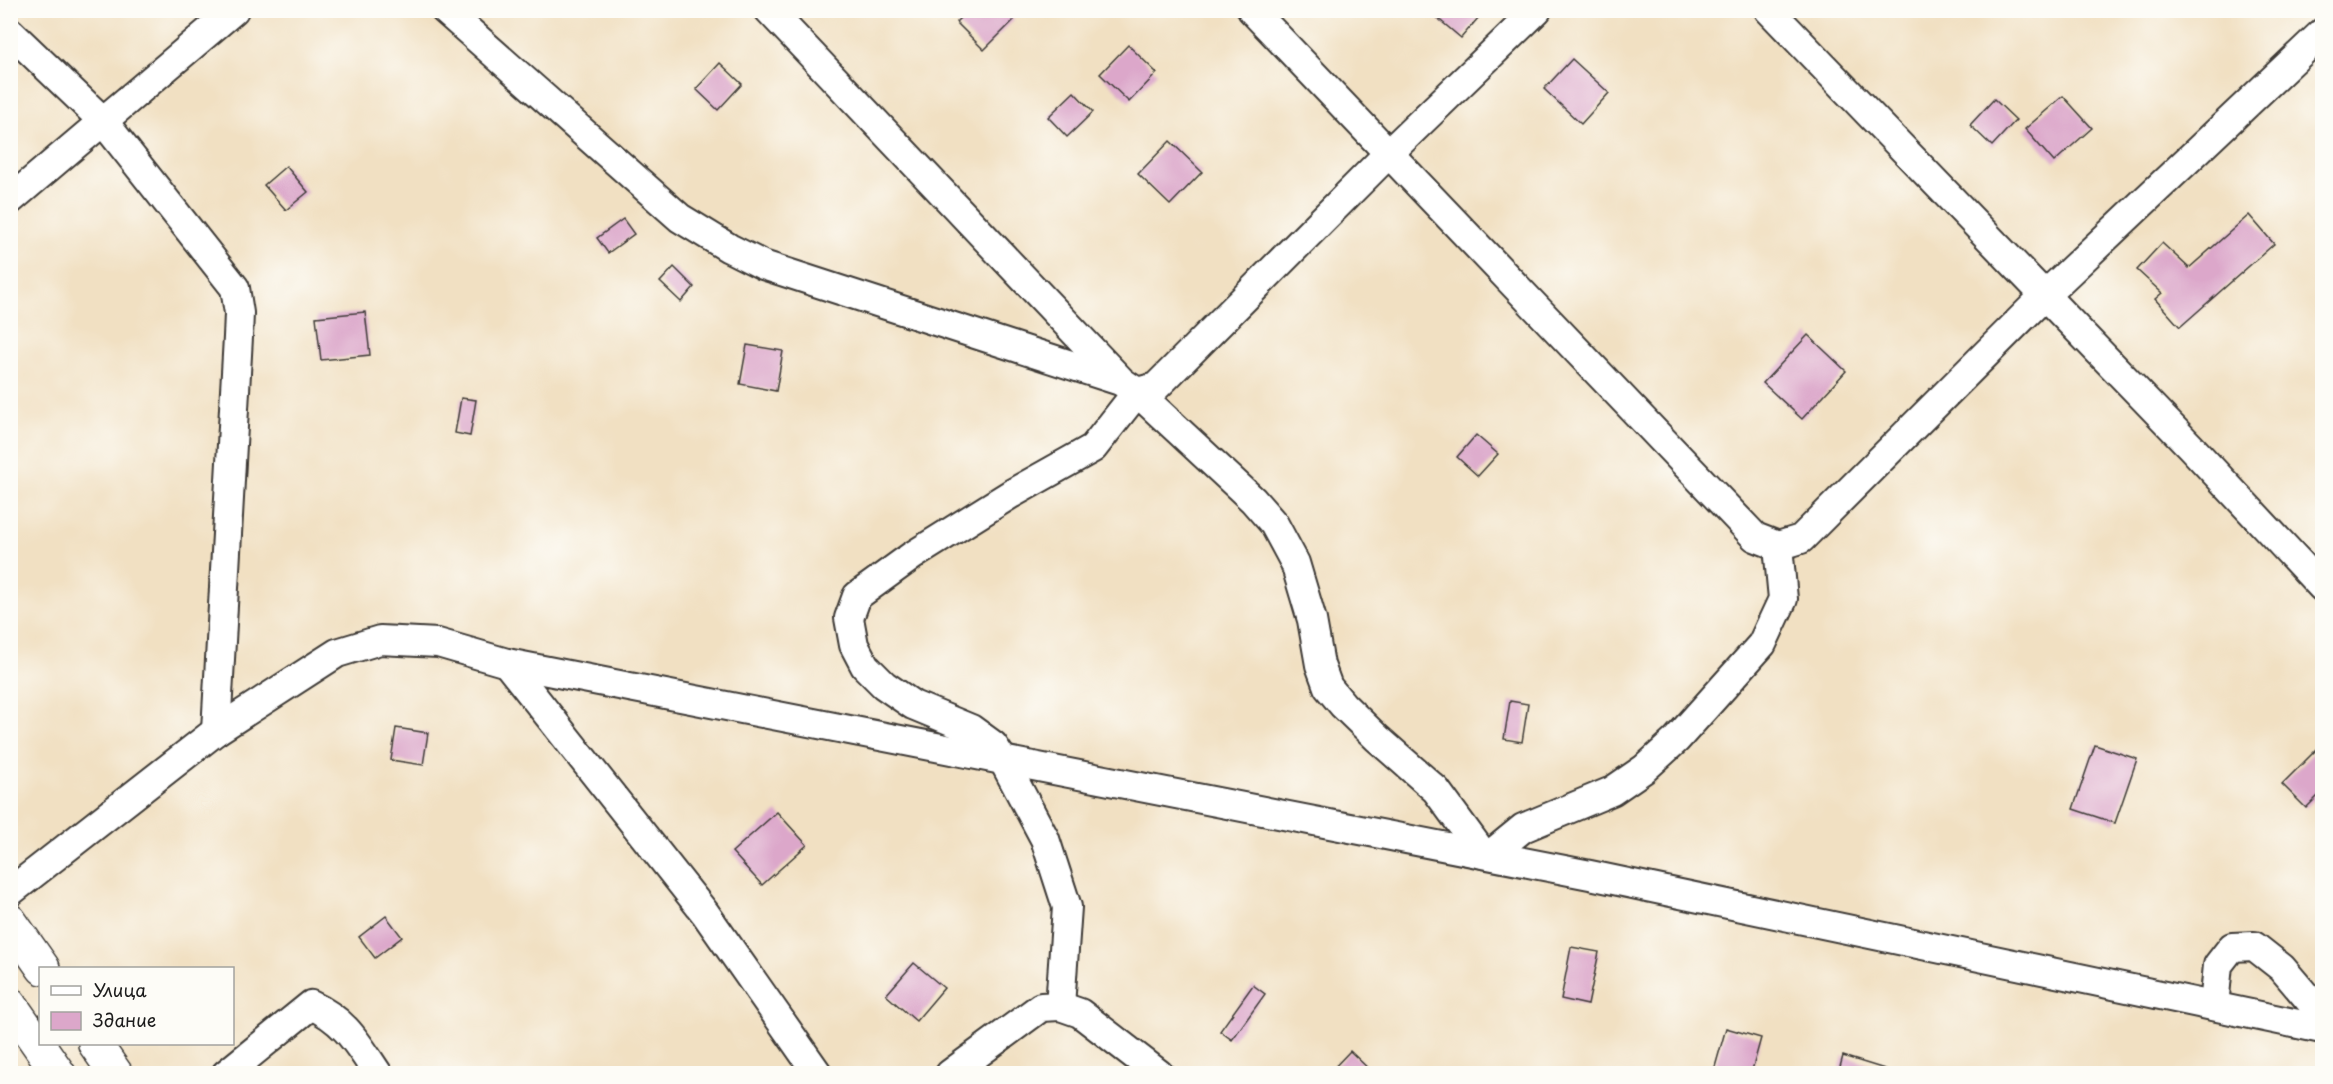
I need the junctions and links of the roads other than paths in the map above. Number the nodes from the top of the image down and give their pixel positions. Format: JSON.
{"nodes":[{"id":1,"x":234,"y":10,"type":"edge"},
{"id":2,"x":446,"y":10,"type":"edge"},
{"id":3,"x":769,"y":10,"type":"edge"},
{"id":4,"x":1252,"y":10,"type":"edge"},
{"id":5,"x":1537,"y":10,"type":"edge"},
{"id":6,"x":1769,"y":10,"type":"edge"},
{"id":7,"x":10,"y":32,"type":"edge"},
{"id":8,"x":2322,"y":33,"type":"edge"},
{"id":9,"x":103,"y":121,"type":"junction"},
{"id":10,"x":1390,"y":152,"type":"junction"},
{"id":11,"x":10,"y":200,"type":"edge"},
{"id":12,"x":2045,"y":295,"type":"junction"},
{"id":13,"x":1129,"y":387,"type":"junction"},
{"id":14,"x":1778,"y":546,"type":"junction"},
{"id":15,"x":2322,"y":587,"type":"edge"},
{"id":16,"x":507,"y":663,"type":"junction"},
{"id":17,"x":216,"y":731,"type":"junction"},
{"id":18,"x":1004,"y":760,"type":"junction"},
{"id":19,"x":1486,"y":854,"type":"junction"},
{"id":20,"x":10,"y":892,"type":"edge"},
{"id":21,"x":10,"y":921,"type":"edge"},
{"id":22,"x":42,"y":967,"type":"edge"},
{"id":23,"x":10,"y":1004,"type":"edge"},
{"id":24,"x":1060,"y":1006,"type":"junction"},
{"id":25,"x":2214,"y":1006,"type":"junction"},
{"id":26,"x":2322,"y":1015,"type":"edge"},
{"id":27,"x":2322,"y":1029,"type":"edge"},
{"id":28,"x":96,"y":1045,"type":"edge"},
{"id":29,"x":59,"y":1074,"type":"edge"},
{"id":30,"x":116,"y":1074,"type":"edge"},
{"id":31,"x":226,"y":1074,"type":"edge"},
{"id":32,"x":378,"y":1074,"type":"edge"},
{"id":33,"x":818,"y":1074,"type":"edge"},
{"id":34,"x":950,"y":1074,"type":"edge"},
{"id":35,"x":1159,"y":1074,"type":"edge"}],
"edges":[{"from":1,"to":9,"type":"street"},
{"from":2,"to":13,"type":"street"},
{"from":3,"to":13,"type":"street"},
{"from":4,"to":10,"type":"street"},
{"from":5,"to":10,"type":"street"},
{"from":6,"to":12,"type":"street"},
{"from":7,"to":9,"type":"street"},
{"from":8,"to":12,"type":"street"},
{"from":9,"to":11,"type":"street"},
{"from":9,"to":17,"type":"street"},
{"from":10,"to":13,"type":"street"},
{"from":10,"to":14,"type":"street"},
{"from":12,"to":14,"type":"street"},
{"from":12,"to":15,"type":"street"},
{"from":13,"to":18,"type":"street"},
{"from":13,"to":19,"type":"street"},
{"from":14,"to":19,"type":"street"},
{"from":16,"to":17,"type":"street"},
{"from":16,"to":18,"type":"street"},
{"from":16,"to":33,"type":"street"},
{"from":17,"to":20,"type":"street"},
{"from":18,"to":19,"type":"street"},
{"from":18,"to":24,"type":"street"},
{"from":19,"to":25,"type":"street"},
{"from":21,"to":22,"type":"main road"},
{"from":23,"to":29,"type":"main road"},
{"from":24,"to":34,"type":"street"},
{"from":24,"to":35,"type":"street"},
{"from":25,"to":26,"type":"street"},
{"from":25,"to":27,"type":"street"},
{"from":28,"to":30,"type":"main road"},
{"from":31,"to":32,"type":"street"}]}
